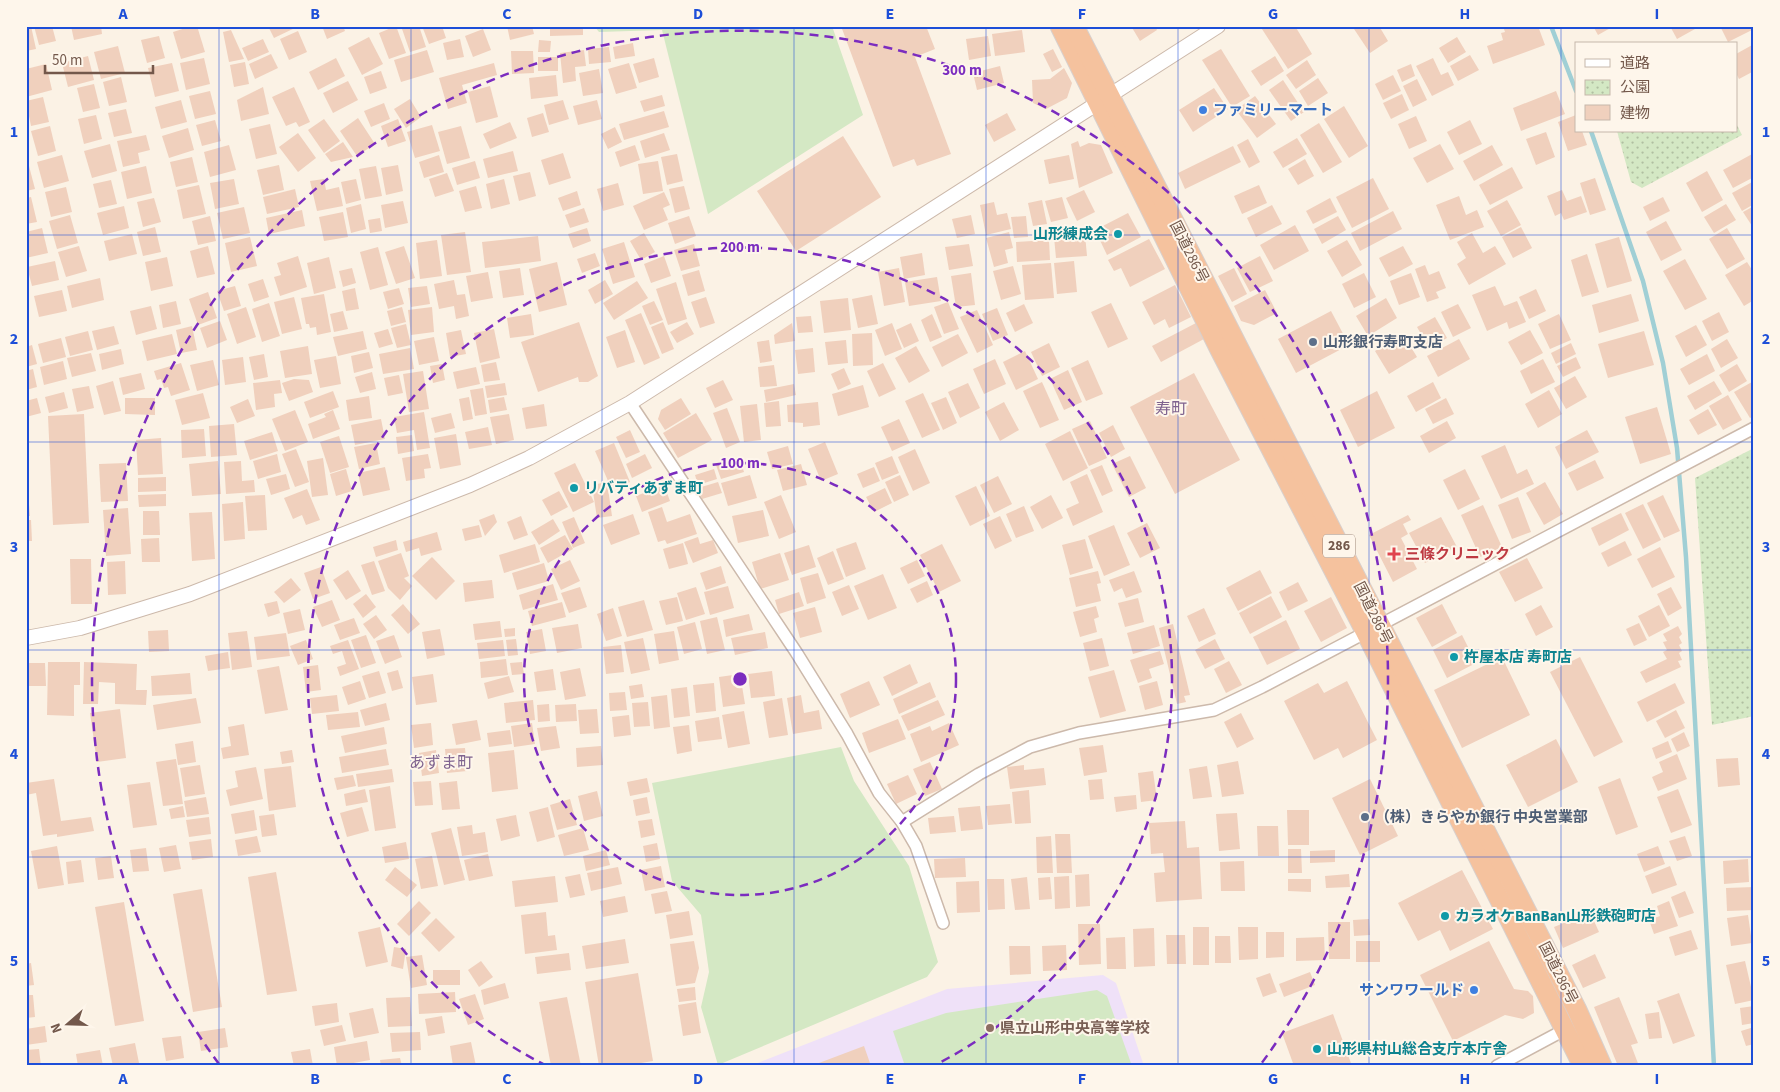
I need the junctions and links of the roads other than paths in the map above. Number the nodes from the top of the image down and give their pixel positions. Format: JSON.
{"nodes":[{"id":1,"x":1060,"y":26,"type":"edge"},
{"id":2,"x":1074,"y":26,"type":"edge"},
{"id":3,"x":1218,"y":26,"type":"edge"},
{"id":4,"x":1104,"y":99,"type":"junction"},
{"id":5,"x":630,"y":403,"type":"junction"},
{"id":6,"x":1754,"y":428,"type":"edge"},
{"id":7,"x":1372,"y":628,"type":"junction"},
{"id":8,"x":26,"y":638,"type":"edge"},
{"id":9,"x":902,"y":822,"type":"junction"},
{"id":10,"x":943,"y":923,"type":"dead end"},
{"id":11,"x":1577,"y":1010,"type":"junction"},
{"id":12,"x":1566,"y":1030,"type":"junction"},
{"id":13,"x":1497,"y":1066,"type":"edge"},
{"id":14,"x":1582,"y":1066,"type":"edge"},
{"id":15,"x":1602,"y":1066,"type":"edge"}],
"edges":[{"from":1,"to":4,"type":"highway","name":"国道286号","number":"286"},
{"from":2,"to":4,"type":"highway","name":"国道286号","number":"286"},
{"from":3,"to":4,"type":"street"},
{"from":4,"to":5,"type":"street"},
{"from":4,"to":7,"type":"highway","name":"国道286号","number":"286"},
{"from":5,"to":8,"type":"street"},
{"from":5,"to":9,"type":"street"},
{"from":6,"to":7,"type":"street"},
{"from":7,"to":9,"type":"street"},
{"from":7,"to":11,"type":"highway","name":"国道286号","number":"286"},
{"from":7,"to":12,"type":"highway","name":"国道286号","number":"286"},
{"from":9,"to":10,"type":"street"},
{"from":11,"to":12,"type":"street"},
{"from":11,"to":15,"type":"highway","name":"国道286号","number":"286"},
{"from":12,"to":13,"type":"street"},
{"from":12,"to":14,"type":"highway","name":"国道286号","number":"286"}]}
